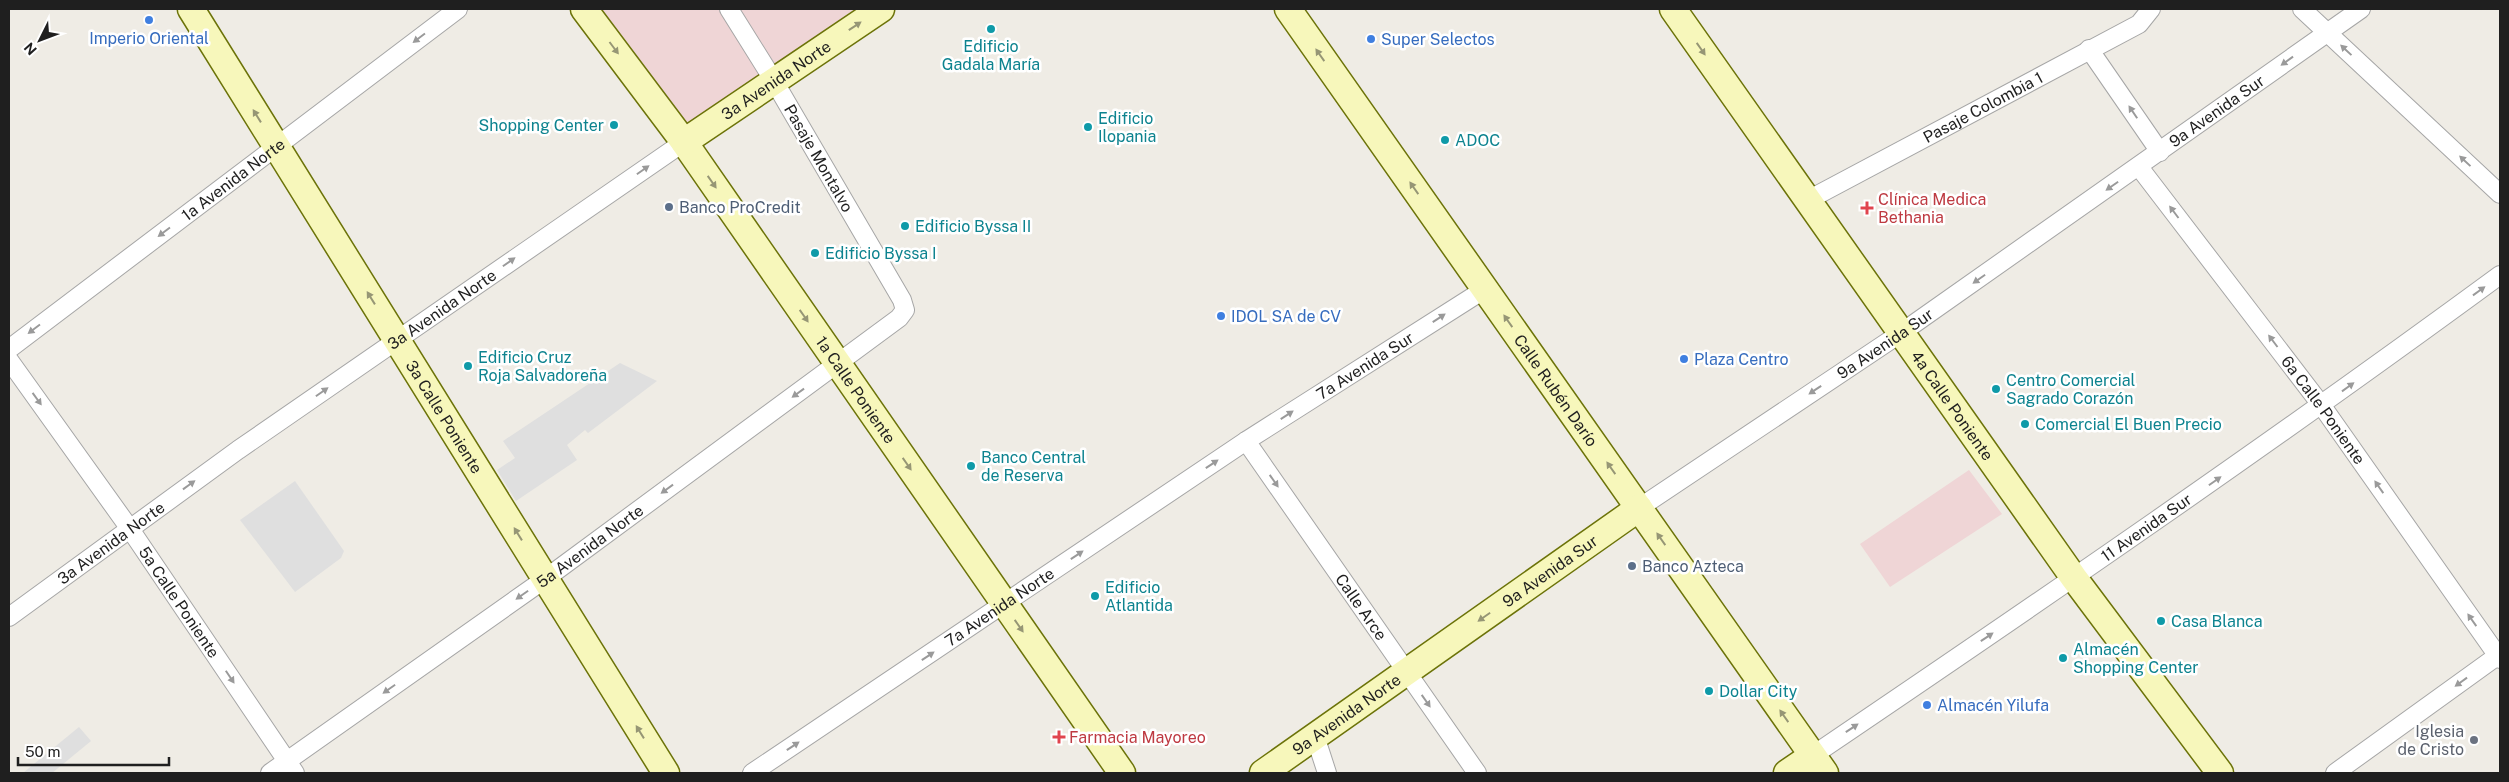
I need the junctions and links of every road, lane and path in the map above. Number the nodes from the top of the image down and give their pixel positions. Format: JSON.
{"nodes":[{"id":1,"x":191,"y":9,"type":"edge"},
{"id":2,"x":458,"y":9,"type":"edge"},
{"id":3,"x":584,"y":9,"type":"edge"},
{"id":4,"x":729,"y":9,"type":"edge"},
{"id":5,"x":881,"y":9,"type":"edge"},
{"id":6,"x":1288,"y":9,"type":"edge"},
{"id":7,"x":1673,"y":9,"type":"edge"},
{"id":8,"x":2151,"y":9,"type":"edge"},
{"id":9,"x":2302,"y":9,"type":"edge"},
{"id":10,"x":2361,"y":9,"type":"edge"},
{"id":11,"x":2326,"y":32,"type":"junction"},
{"id":12,"x":2089,"y":49,"type":"junction"},
{"id":13,"x":774,"y":81,"type":"junction"},
{"id":14,"x":684,"y":142,"type":"junction"},
{"id":15,"x":277,"y":147,"type":"junction"},
{"id":16,"x":2160,"y":152,"type":"junction"},
{"id":17,"x":2139,"y":167,"type":"junction"},
{"id":18,"x":2500,"y":194,"type":"edge"},
{"id":19,"x":1808,"y":200,"type":"junction"},
{"id":20,"x":2500,"y":275,"type":"edge"},
{"id":21,"x":1485,"y":289,"type":"junction"},
{"id":22,"x":905,"y":310,"type":"joint"},
{"id":23,"x":1901,"y":333,"type":"junction"},
{"id":24,"x":397,"y":340,"type":"junction"},
{"id":25,"x":9,"y":349,"type":"edge"},
{"id":26,"x":9,"y":360,"type":"edge"},
{"id":27,"x":837,"y":364,"type":"junction"},
{"id":28,"x":2322,"y":406,"type":"junction"},
{"id":29,"x":1246,"y":441,"type":"junction"},
{"id":30,"x":1639,"y":508,"type":"junction"},
{"id":31,"x":130,"y":528,"type":"junction"},
{"id":32,"x":545,"y":578,"type":"junction"},
{"id":33,"x":2074,"y":578,"type":"junction"},
{"id":34,"x":1004,"y":605,"type":"junction"},
{"id":35,"x":9,"y":617,"type":"edge"},
{"id":36,"x":2499,"y":656,"type":"edge"},
{"id":37,"x":1406,"y":672,"type":"junction"},
{"id":38,"x":1314,"y":736,"type":"junction"},
{"id":39,"x":1818,"y":764,"type":"edge"},
{"id":40,"x":291,"y":767,"type":"edge"},
{"id":41,"x":270,"y":773,"type":"edge"},
{"id":42,"x":666,"y":773,"type":"edge"},
{"id":43,"x":752,"y":773,"type":"edge"},
{"id":44,"x":1122,"y":773,"type":"edge"},
{"id":45,"x":1263,"y":773,"type":"edge"},
{"id":46,"x":1327,"y":773,"type":"edge"},
{"id":47,"x":1477,"y":773,"type":"edge"},
{"id":48,"x":1787,"y":773,"type":"edge"},
{"id":49,"x":2220,"y":773,"type":"edge"},
{"id":50,"x":2335,"y":773,"type":"edge"}],
"edges":[{"from":15,"to":1,"type":"main road","name":"3a Calle Poniente","one_way":true},
{"from":2,"to":15,"type":"street","name":"1a Avenida Norte","one_way":true},
{"from":3,"to":14,"type":"main road","name":"1a Calle Poniente","one_way":true},
{"from":4,"to":13,"type":"street","name":"Pasaje Montalvo"},
{"from":13,"to":5,"type":"main road","name":"3a Avenida Norte","one_way":true},
{"from":21,"to":6,"type":"main road","name":"Calle Rubén Darío","one_way":true},
{"from":7,"to":19,"type":"main road","name":"4a Calle Poniente","one_way":true},
{"from":8,"to":12,"type":"street","name":"Pasaje Colombia 1"},
{"from":9,"to":11,"type":"street"},
{"from":10,"to":11,"type":"street","name":"9a Avenida Sur"},
{"from":11,"to":16,"type":"street","name":"9a Avenida Sur","one_way":true},
{"from":18,"to":11,"type":"street","one_way":true},
{"from":16,"to":12,"type":"street","one_way":true},
{"from":12,"to":19,"type":"street","name":"Pasaje Colombia 1"},
{"from":13,"to":14,"type":"main road","name":"3a Avenida Norte"},
{"from":13,"to":22,"type":"street","name":"Pasaje Montalvo"},
{"from":24,"to":14,"type":"street","name":"3a Avenida Norte","one_way":true},
{"from":14,"to":27,"type":"main road","name":"1a Calle Poniente","one_way":true},
{"from":24,"to":15,"type":"main road","name":"3a Calle Poniente","one_way":true},
{"from":15,"to":25,"type":"street","name":"1a Avenida Norte","one_way":true},
{"from":16,"to":17,"type":"street","name":"9a Avenida Sur"},
{"from":17,"to":23,"type":"street","name":"9a Avenida Sur","one_way":true},
{"from":28,"to":17,"type":"street","name":"6a Calle Poniente","one_way":true},
{"from":19,"to":23,"type":"main road","name":"4a Calle Poniente"},
{"from":28,"to":20,"type":"street","name":"11 Avenida Sur","one_way":true},
{"from":29,"to":21,"type":"street","name":"7a Avenida Sur","one_way":true},
{"from":30,"to":21,"type":"main road","name":"Calle Rubén Darío","one_way":true},
{"from":22,"to":27,"type":"street","name":"5a Avenida Norte"},
{"from":23,"to":30,"type":"street","name":"9a Avenida Sur","one_way":true},
{"from":23,"to":33,"type":"main road","name":"4a Calle Poniente"},
{"from":31,"to":24,"type":"street","name":"3a Avenida Norte","one_way":true},
{"from":32,"to":24,"type":"main road","name":"3a Calle Poniente","one_way":true},
{"from":26,"to":31,"type":"street","name":"5a Calle Poniente","one_way":true},
{"from":27,"to":32,"type":"street","name":"5a Avenida Norte","one_way":true},
{"from":27,"to":34,"type":"main road","name":"1a Calle Poniente","one_way":true},
{"from":33,"to":28,"type":"street","name":"11 Avenida Sur","one_way":true},
{"from":36,"to":28,"type":"street","name":"6a Calle Poniente","one_way":true},
{"from":34,"to":29,"type":"street","name":"7a Avenida Norte","one_way":true},
{"from":29,"to":37,"type":"street","name":"Calle Arce","one_way":true},
{"from":30,"to":37,"type":"main road","name":"9a Avenida Sur","one_way":true},
{"from":39,"to":30,"type":"main road","name":"Calle Rubén Darío","one_way":true},
{"from":31,"to":35,"type":"street","name":"3a Avenida Norte"},
{"from":31,"to":40,"type":"street","name":"5a Calle Poniente","one_way":true},
{"from":32,"to":40,"type":"street","name":"5a Avenida Norte","one_way":true},
{"from":42,"to":32,"type":"main road","name":"3a Calle Poniente","one_way":true},
{"from":39,"to":33,"type":"street","name":"11 Avenida Sur","one_way":true},
{"from":33,"to":49,"type":"main road","name":"4a Calle Poniente"},
{"from":43,"to":34,"type":"street","name":"7a Avenida Norte","one_way":true},
{"from":34,"to":44,"type":"main road","name":"1a Calle Poniente","one_way":true},
{"from":36,"to":50,"type":"street","one_way":true},
{"from":37,"to":38,"type":"main road","name":"9a Avenida Norte"},
{"from":37,"to":47,"type":"street","name":"Calle Arce","one_way":true},
{"from":38,"to":45,"type":"main road","name":"9a Avenida Norte"},
{"from":38,"to":46,"type":"street"},
{"from":39,"to":48,"type":"main road","name":"11 Avenida Sur"},
{"from":40,"to":41,"type":"street","name":"5a Avenida Norte"}]}
